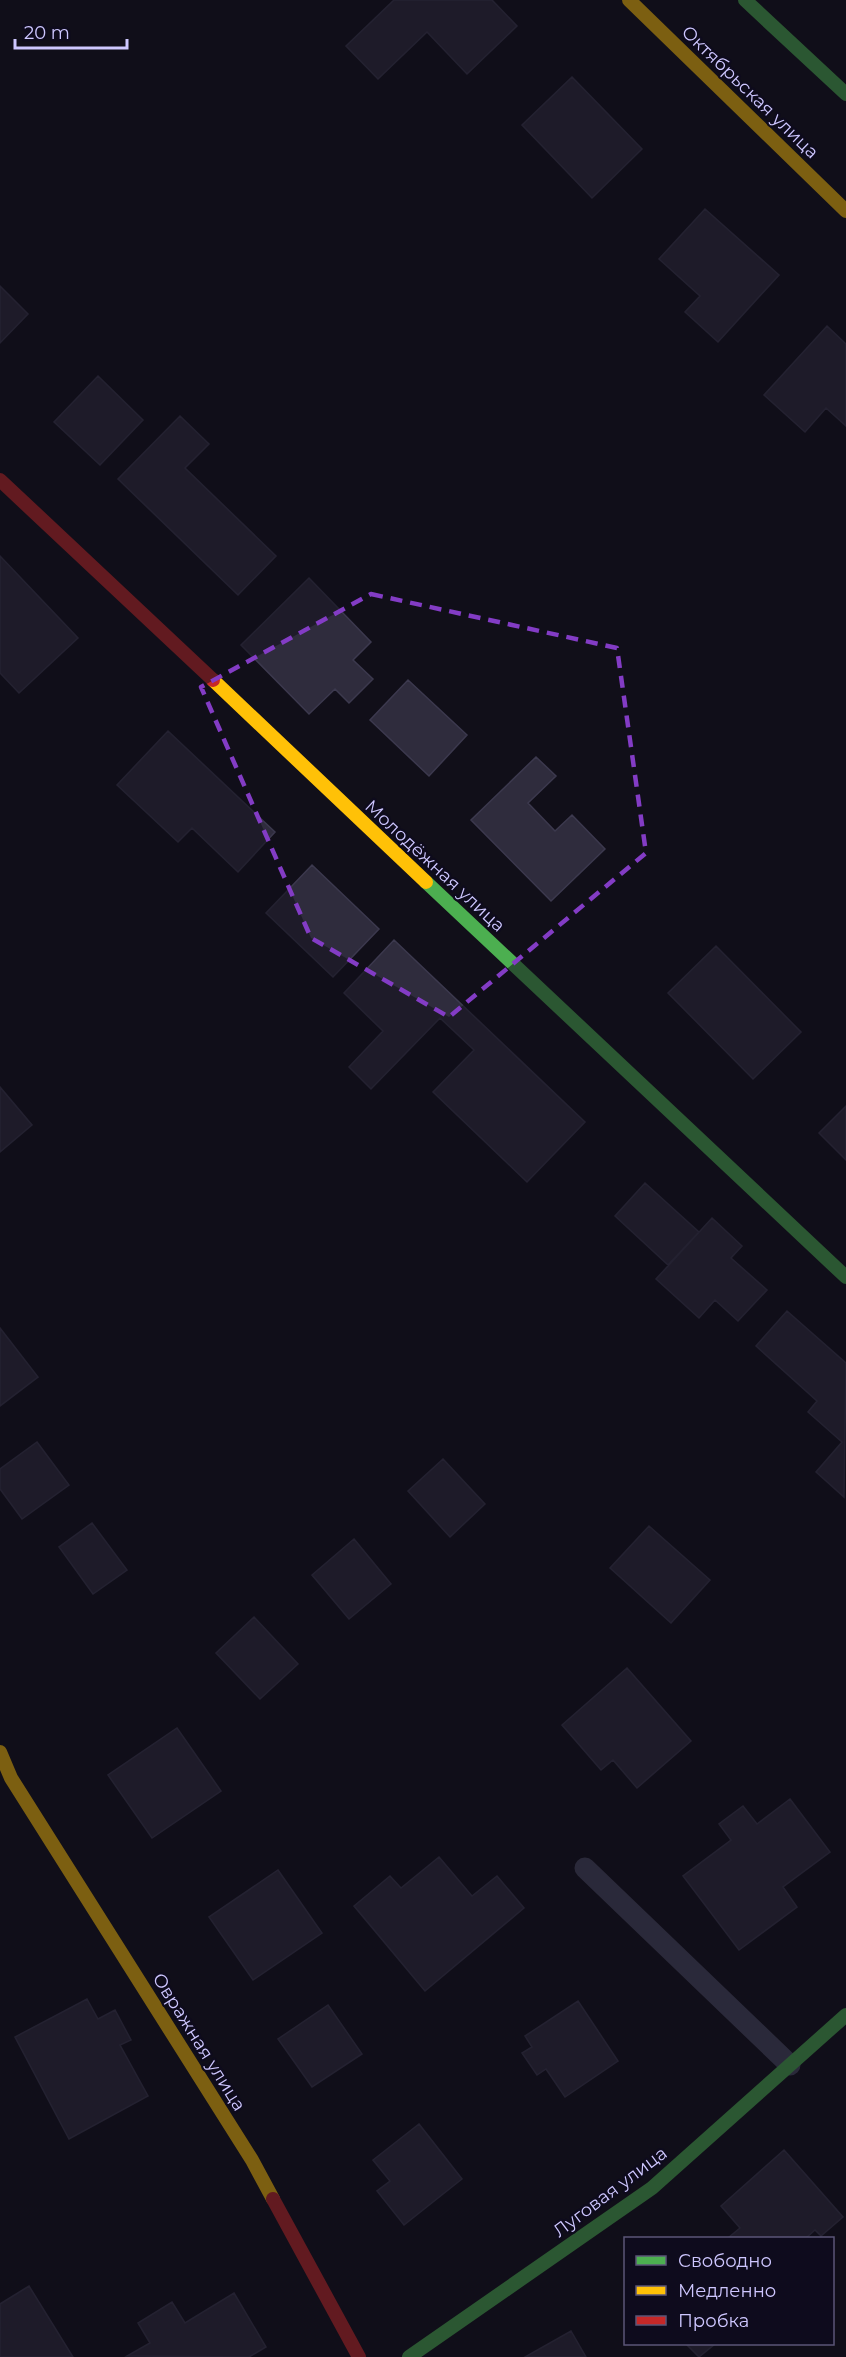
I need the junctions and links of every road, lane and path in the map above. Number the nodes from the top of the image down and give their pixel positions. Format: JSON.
{"nodes":[{"id":1,"x":629,"y":0,"type":"edge"},
{"id":2,"x":745,"y":0,"type":"edge"},
{"id":3,"x":846,"y":94,"type":"edge"},
{"id":4,"x":846,"y":211,"type":"edge"},
{"id":5,"x":0,"y":480,"type":"edge"},
{"id":6,"x":846,"y":1277,"type":"edge"},
{"id":7,"x":0,"y":1752,"type":"edge"},
{"id":8,"x":585,"y":1868,"type":"dead end"},
{"id":9,"x":846,"y":2015,"type":"edge"},
{"id":10,"x":790,"y":2065,"type":"junction"},
{"id":11,"x":359,"y":2357,"type":"edge"},
{"id":12,"x":409,"y":2357,"type":"edge"}],
"edges":[{"from":1,"to":4,"type":"street","name":"Октябрьская улица"},
{"from":2,"to":3,"type":"street"},
{"from":5,"to":6,"type":"street","name":"Молодёжная улица"},
{"from":7,"to":11,"type":"street","name":"Овражная улица"},
{"from":8,"to":10,"type":"lane"},
{"from":9,"to":10,"type":"street","name":"Луговая улица"},
{"from":10,"to":12,"type":"street","name":"Луговая улица"}]}
